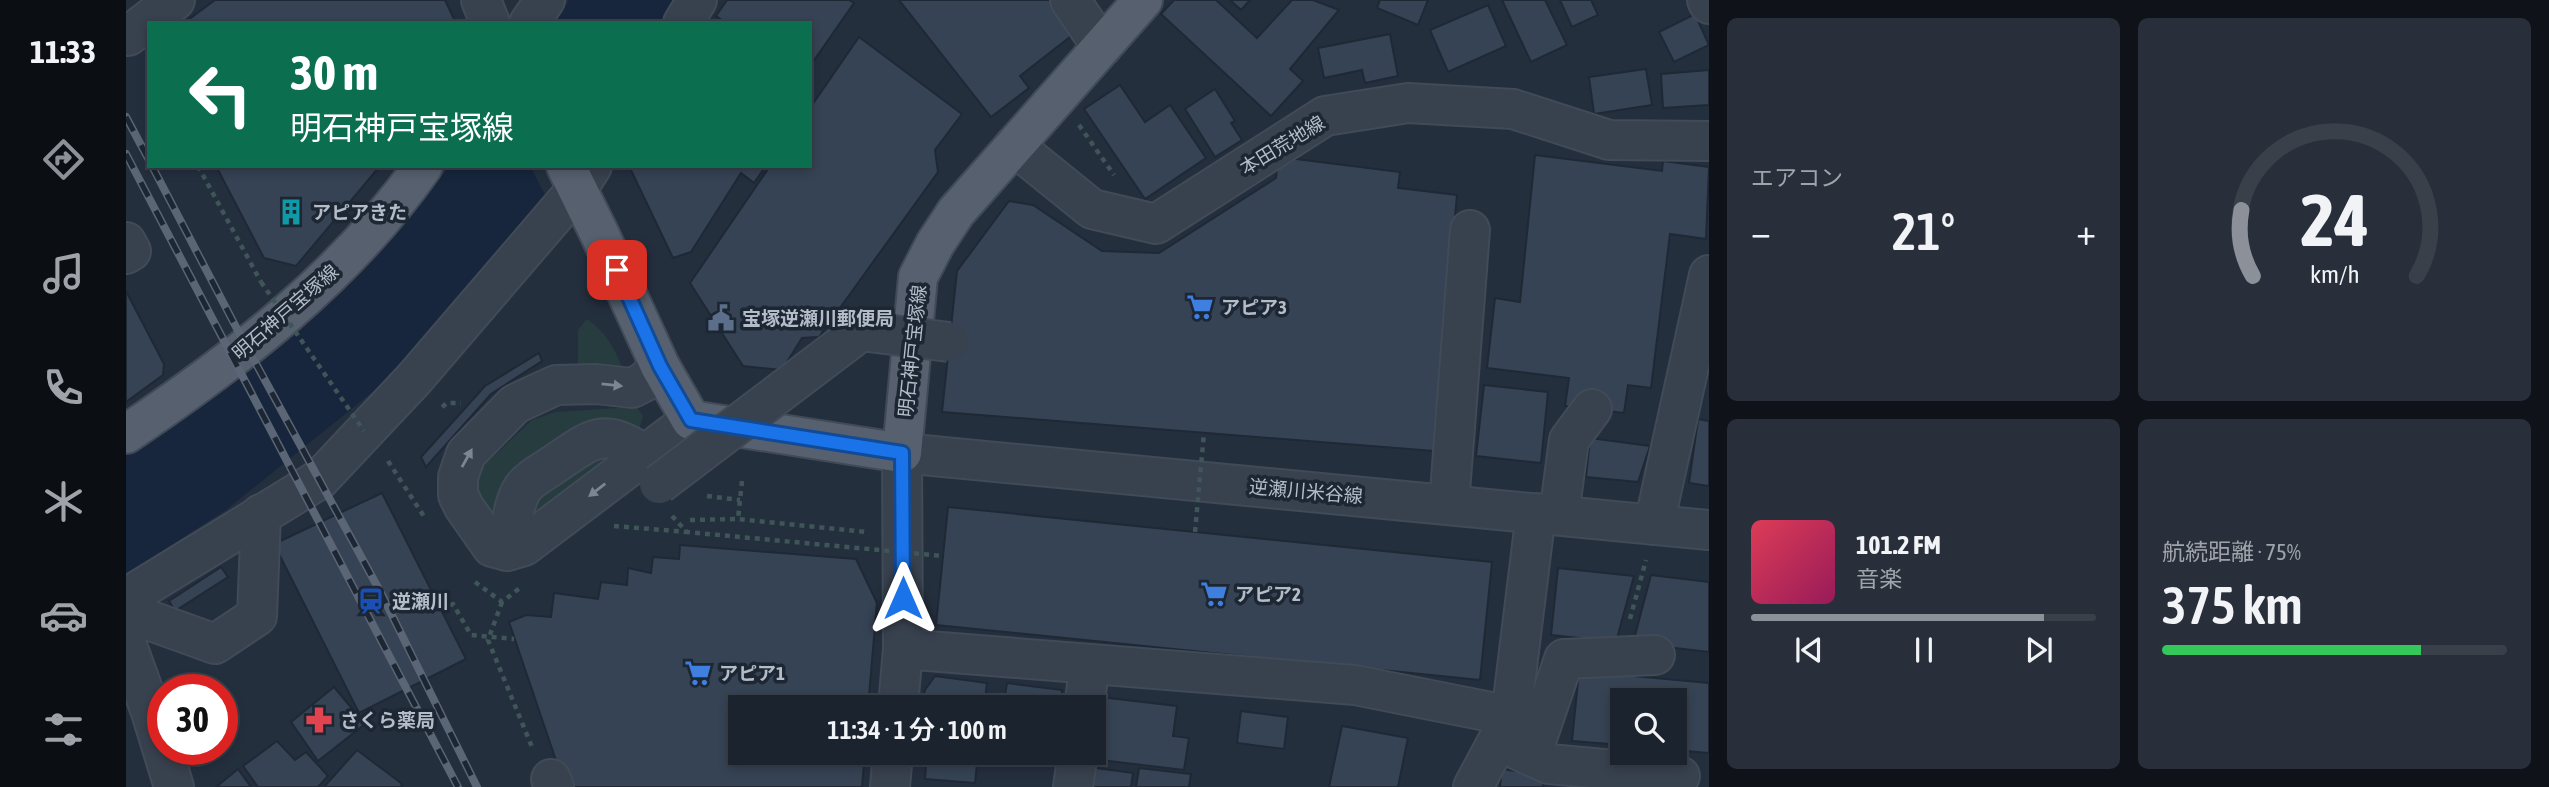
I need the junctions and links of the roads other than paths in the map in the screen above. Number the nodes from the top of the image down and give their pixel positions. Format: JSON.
{"nodes":[{"id":1,"x":175,"y":0,"type":"edge"},
{"id":2,"x":481,"y":0,"type":"edge"},
{"id":3,"x":545,"y":0,"type":"edge"},
{"id":4,"x":697,"y":0,"type":"edge"},
{"id":5,"x":1070,"y":0,"type":"edge"},
{"id":6,"x":1143,"y":0,"type":"edge"},
{"id":7,"x":147,"y":21,"type":"edge"},
{"id":8,"x":148,"y":21,"type":"edge"},
{"id":9,"x":490,"y":21,"type":"edge"},
{"id":10,"x":530,"y":21,"type":"edge"},
{"id":11,"x":684,"y":21,"type":"edge"},
{"id":12,"x":128,"y":36,"type":"dead end"},
{"id":13,"x":1102,"y":47,"type":"junction"},
{"id":14,"x":1709,"y":141,"type":"edge"},
{"id":15,"x":1014,"y":146,"type":"junction"},
{"id":16,"x":421,"y":168,"type":"edge"},
{"id":17,"x":576,"y":173,"type":"edge"},
{"id":18,"x":1470,"y":230,"type":"dead end"},
{"id":19,"x":126,"y":242,"type":"edge"},
{"id":20,"x":126,"y":254,"type":"edge"},
{"id":21,"x":1709,"y":275,"type":"edge"},
{"id":22,"x":949,"y":342,"type":"dead end"},
{"id":23,"x":660,"y":366,"type":"junction"},
{"id":24,"x":1695,"y":401,"type":"edge"},
{"id":25,"x":1592,"y":409,"type":"dead end"},
{"id":26,"x":691,"y":420,"type":"junction"},
{"id":27,"x":126,"y":435,"type":"edge"},
{"id":28,"x":902,"y":453,"type":"junction"},
{"id":29,"x":658,"y":484,"type":"junction"},
{"id":30,"x":1449,"y":505,"type":"junction"},
{"id":31,"x":261,"y":514,"type":"junction"},
{"id":32,"x":1548,"y":514,"type":"junction"},
{"id":33,"x":1709,"y":530,"type":"edge"},
{"id":34,"x":1650,"y":542,"type":"junction"},
{"id":35,"x":126,"y":598,"type":"edge"},
{"id":36,"x":126,"y":612,"type":"edge"},
{"id":37,"x":126,"y":643,"type":"edge"},
{"id":38,"x":903,"y":649,"type":"junction"},
{"id":39,"x":1637,"y":656,"type":"road end"},
{"id":40,"x":1090,"y":664,"type":"junction"},
{"id":41,"x":899,"y":695,"type":"edge"},
{"id":42,"x":1086,"y":695,"type":"edge"},
{"id":43,"x":139,"y":722,"type":"edge"},
{"id":44,"x":1513,"y":737,"type":"junction"},
{"id":45,"x":892,"y":765,"type":"edge"},
{"id":46,"x":1076,"y":765,"type":"edge"},
{"id":47,"x":1680,"y":776,"type":"dead end"},
{"id":48,"x":174,"y":787,"type":"edge"},
{"id":49,"x":890,"y":787,"type":"edge"},
{"id":50,"x":1073,"y":787,"type":"edge"},
{"id":51,"x":1473,"y":787,"type":"edge"}],
"edges":[{"from":1,"to":8,"type":"street"},
{"from":2,"to":9,"type":"street"},
{"from":3,"to":10,"type":"street"},
{"from":4,"to":11,"type":"street"},
{"from":5,"to":13,"type":"street"},
{"from":6,"to":13,"type":"main road","name":"明石神戸宝塚線"},
{"from":7,"to":12,"type":"street"},
{"from":13,"to":15,"type":"main road","name":"明石神戸宝塚線"},
{"from":14,"to":15,"type":"street","name":"本田荒地線"},
{"from":15,"to":28,"type":"main road","name":"明石神戸宝塚線"},
{"from":16,"to":27,"type":"main road","name":"明石神戸宝塚線"},
{"from":17,"to":23,"type":"main road"},
{"from":17,"to":31,"type":"street"},
{"from":18,"to":30,"type":"street"},
{"from":19,"to":20,"type":"street"},
{"from":21,"to":24,"type":"street"},
{"from":22,"to":29,"type":"street","bridge":true},
{"from":23,"to":26,"type":"main road"},
{"from":29,"to":23,"type":"street","one_way":true},
{"from":24,"to":34,"type":"street"},
{"from":25,"to":32,"type":"street"},
{"from":26,"to":28,"type":"main road"},
{"from":26,"to":29,"type":"street"},
{"from":28,"to":30,"type":"street","name":"逆瀬川米谷線"},
{"from":28,"to":38,"type":"street"},
{"from":30,"to":32,"type":"street","name":"逆瀬川米谷線"},
{"from":31,"to":35,"type":"street"},
{"from":31,"to":36,"type":"street"},
{"from":32,"to":34,"type":"street","name":"逆瀬川米谷線"},
{"from":32,"to":44,"type":"street"},
{"from":33,"to":34,"type":"street","name":"逆瀬川米谷線"},
{"from":37,"to":43,"type":"street"},
{"from":38,"to":40,"type":"street"},
{"from":38,"to":41,"type":"street"},
{"from":39,"to":44,"type":"street"},
{"from":40,"to":42,"type":"street"},
{"from":40,"to":44,"type":"street"},
{"from":43,"to":48,"type":"street"},
{"from":44,"to":47,"type":"street"},
{"from":44,"to":51,"type":"street"},
{"from":45,"to":49,"type":"street"},
{"from":46,"to":50,"type":"street"}]}
